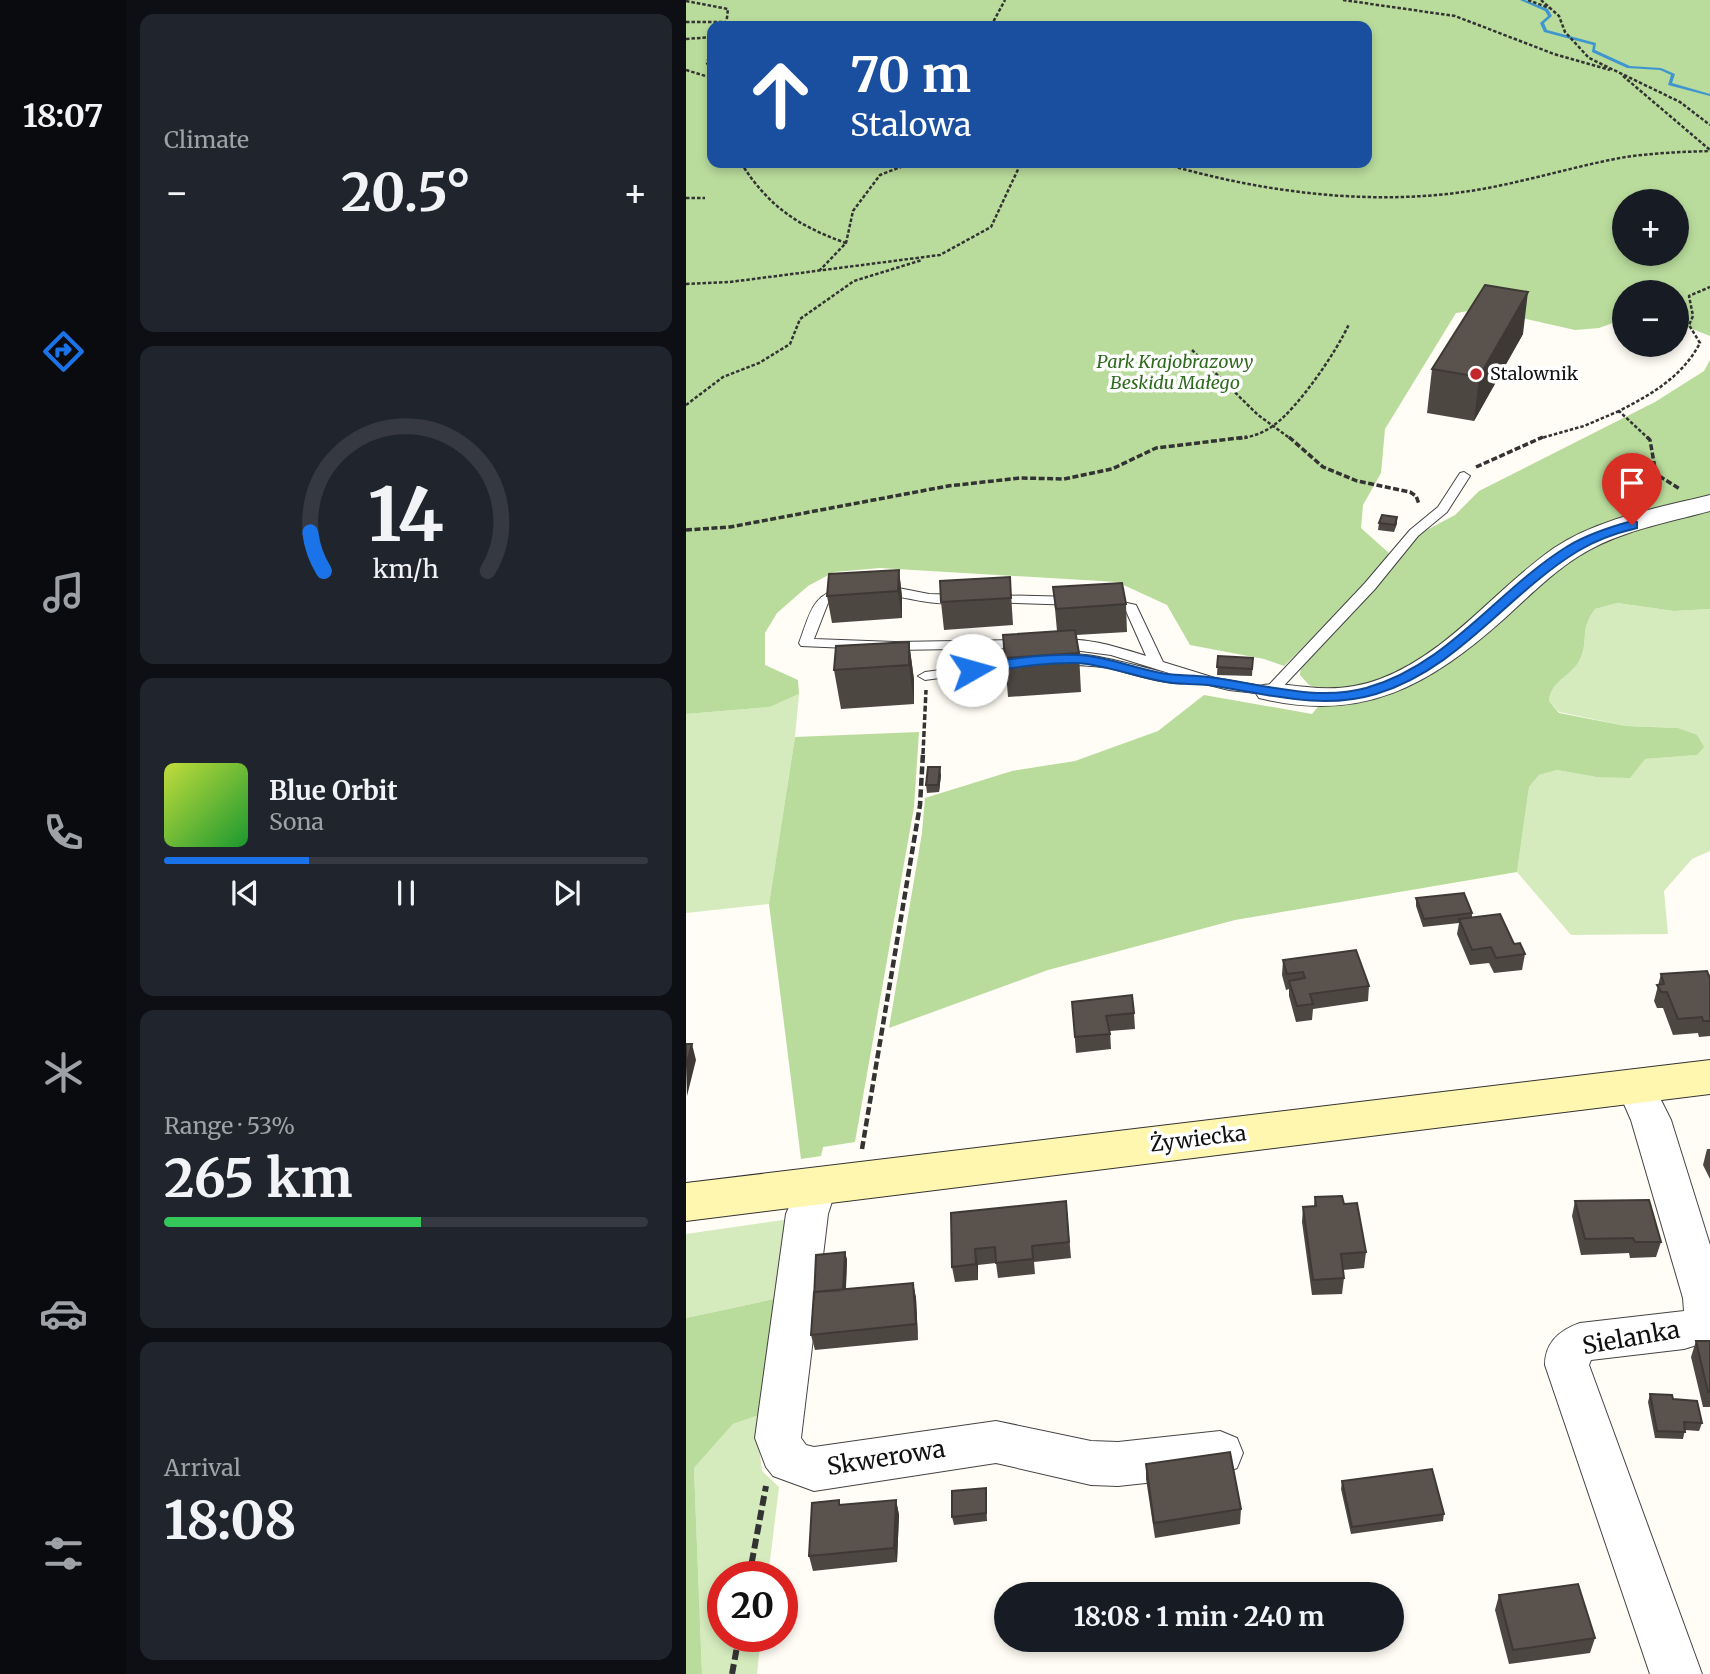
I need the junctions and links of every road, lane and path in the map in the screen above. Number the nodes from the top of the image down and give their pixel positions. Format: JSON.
{"nodes":[{"id":1,"x":1005,"y":0,"type":"edge"},
{"id":2,"x":1343,"y":0,"type":"edge"},
{"id":3,"x":1528,"y":0,"type":"edge"},
{"id":4,"x":1541,"y":0,"type":"edge"},
{"id":5,"x":686,"y":2,"type":"edge"},
{"id":6,"x":1553,"y":9,"type":"junction"},
{"id":7,"x":726,"y":21,"type":"edge"},
{"id":8,"x":994,"y":21,"type":"edge"},
{"id":9,"x":686,"y":22,"type":"edge"},
{"id":10,"x":707,"y":23,"type":"edge"},
{"id":11,"x":707,"y":38,"type":"edge"},
{"id":12,"x":686,"y":40,"type":"edge"},
{"id":13,"x":686,"y":70,"type":"edge"},
{"id":14,"x":1610,"y":70,"type":"junction"},
{"id":15,"x":1622,"y":75,"type":"junction"},
{"id":16,"x":707,"y":76,"type":"edge"},
{"id":17,"x":1710,"y":125,"type":"edge"},
{"id":18,"x":1710,"y":151,"type":"edge"},
{"id":19,"x":744,"y":168,"type":"edge"},
{"id":20,"x":898,"y":168,"type":"edge"},
{"id":21,"x":1019,"y":168,"type":"edge"},
{"id":22,"x":1177,"y":168,"type":"edge"},
{"id":23,"x":686,"y":198,"type":"edge"},
{"id":24,"x":705,"y":198,"type":"dead end"},
{"id":25,"x":846,"y":243,"type":"junction"},
{"id":26,"x":940,"y":255,"type":"junction"},
{"id":27,"x":819,"y":271,"type":"junction"},
{"id":28,"x":686,"y":284,"type":"edge"},
{"id":29,"x":1710,"y":287,"type":"edge"},
{"id":30,"x":1349,"y":324,"type":"dead end"},
{"id":31,"x":1192,"y":350,"type":"dead end"},
{"id":32,"x":686,"y":405,"type":"edge"},
{"id":33,"x":1619,"y":411,"type":"junction"},
{"id":34,"x":1275,"y":425,"type":"junction"},
{"id":35,"x":1464,"y":476,"type":"joint"},
{"id":36,"x":1709,"y":503,"type":"edge"},
{"id":37,"x":686,"y":530,"type":"edge"},
{"id":38,"x":1414,"y":533,"type":"junction"},
{"id":39,"x":1156,"y":662,"type":"junction"},
{"id":40,"x":925,"y":676,"type":"dead end"},
{"id":41,"x":1207,"y":681,"type":"junction"},
{"id":42,"x":1270,"y":692,"type":"junction"},
{"id":43,"x":926,"y":695,"type":"dead end"},
{"id":44,"x":1710,"y":1077,"type":"edge"},
{"id":45,"x":1635,"y":1086,"type":"junction"},
{"id":46,"x":862,"y":1137,"type":"dead end"},
{"id":47,"x":817,"y":1186,"type":"junction"},
{"id":48,"x":686,"y":1202,"type":"edge"},
{"id":49,"x":1220,"y":1453,"type":"edge"},
{"id":50,"x":782,"y":1455,"type":"junction"},
{"id":51,"x":751,"y":1561,"type":"edge"},
{"id":52,"x":735,"y":1652,"type":"edge"},
{"id":53,"x":732,"y":1674,"type":"edge"},
{"id":54,"x":1676,"y":1674,"type":"edge"}],
"edges":[{"from":1,"to":8,"type":"path"},
{"from":2,"to":14,"type":"path"},
{"from":3,"to":6,"type":"path"},
{"from":4,"to":6,"type":"path"},
{"from":5,"to":7,"type":"path"},
{"from":6,"to":14,"type":"path"},
{"from":9,"to":10,"type":"path"},
{"from":11,"to":12,"type":"path"},
{"from":13,"to":16,"type":"path"},
{"from":14,"to":15,"type":"path"},
{"from":15,"to":17,"type":"path"},
{"from":15,"to":18,"type":"path"},
{"from":18,"to":22,"type":"path"},
{"from":19,"to":25,"type":"path"},
{"from":20,"to":25,"type":"path"},
{"from":21,"to":26,"type":"path"},
{"from":23,"to":24,"type":"path"},
{"from":25,"to":27,"type":"path"},
{"from":26,"to":27,"type":"path"},
{"from":26,"to":32,"type":"path"},
{"from":27,"to":28,"type":"path"},
{"from":29,"to":33,"type":"path"},
{"from":30,"to":34,"type":"path"},
{"from":31,"to":34,"type":"path"},
{"from":33,"to":35,"type":"path"},
{"from":33,"to":36,"type":"path"},
{"from":34,"to":37,"type":"path"},
{"from":34,"to":38,"type":"path"},
{"from":35,"to":38,"type":"lane"},
{"from":36,"to":42,"type":"street"},
{"from":38,"to":42,"type":"lane"},
{"from":39,"to":39,"type":"lane"},
{"from":39,"to":41,"type":"lane"},
{"from":40,"to":41,"type":"lane"},
{"from":41,"to":42,"type":"lane"},
{"from":43,"to":46,"type":"path"},
{"from":44,"to":45,"type":"main road","name":"Żywiecka"},
{"from":45,"to":47,"type":"main road","name":"Żywiecka"},
{"from":45,"to":54,"type":"street","name":"Sielanka"},
{"from":47,"to":48,"type":"main road","name":"Żywiecka"},
{"from":47,"to":50,"type":"street"},
{"from":49,"to":50,"type":"street","name":"Skwerowa"},
{"from":50,"to":51,"type":"path"},
{"from":52,"to":53,"type":"path"}]}
